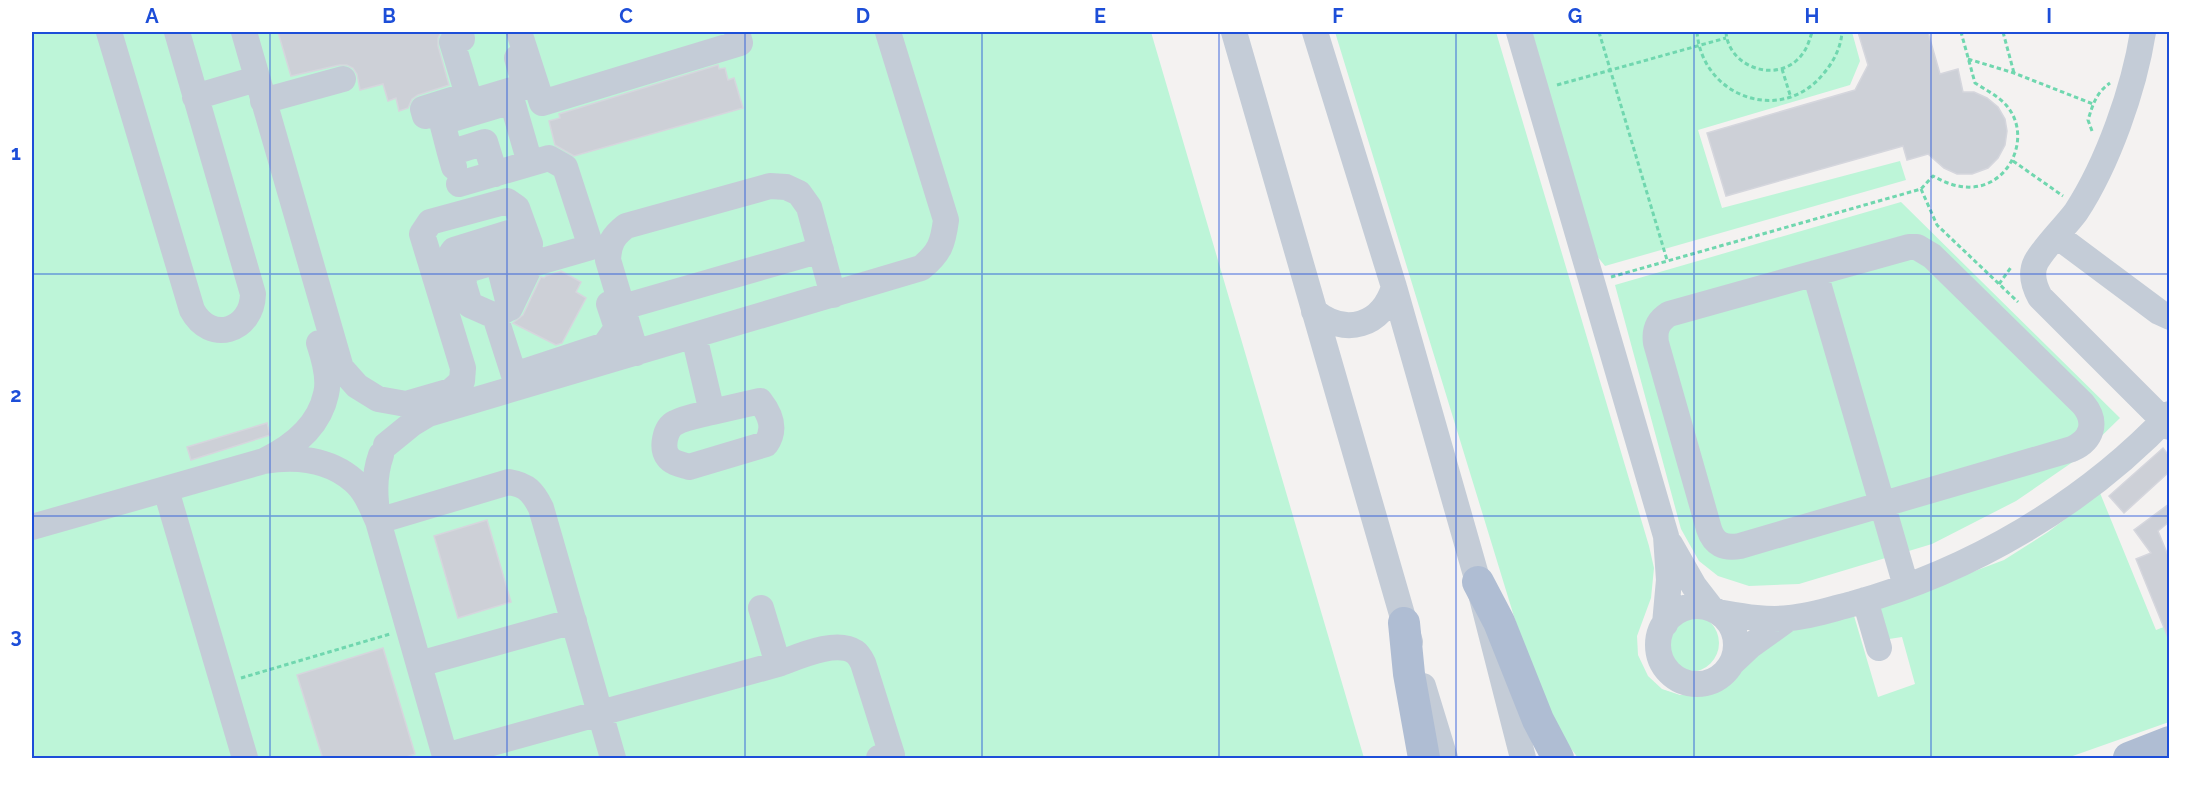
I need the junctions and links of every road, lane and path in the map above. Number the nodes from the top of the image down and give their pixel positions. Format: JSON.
{"nodes":[{"id":1,"x":109,"y":32,"type":"edge"},
{"id":2,"x":177,"y":32,"type":"edge"},
{"id":3,"x":231,"y":32,"type":"edge"},
{"id":4,"x":244,"y":32,"type":"edge"},
{"id":5,"x":461,"y":32,"type":"edge"},
{"id":6,"x":510,"y":32,"type":"edge"},
{"id":7,"x":519,"y":32,"type":"edge"},
{"id":8,"x":737,"y":32,"type":"edge"},
{"id":9,"x":888,"y":32,"type":"edge"},
{"id":10,"x":1234,"y":32,"type":"edge"},
{"id":11,"x":1315,"y":32,"type":"edge"},
{"id":12,"x":1518,"y":32,"type":"edge"},
{"id":13,"x":1599,"y":32,"type":"edge"},
{"id":14,"x":1697,"y":32,"type":"edge"},
{"id":15,"x":1726,"y":32,"type":"edge"},
{"id":16,"x":1812,"y":32,"type":"edge"},
{"id":17,"x":1842,"y":32,"type":"edge"},
{"id":18,"x":1961,"y":32,"type":"edge"},
{"id":19,"x":2003,"y":32,"type":"edge"},
{"id":20,"x":2143,"y":32,"type":"edge"},
{"id":21,"x":1726,"y":38,"type":"junction"},
{"id":22,"x":1698,"y":46,"type":"junction"},
{"id":23,"x":1968,"y":59,"type":"junction"},
{"id":24,"x":1782,"y":69,"type":"junction"},
{"id":25,"x":1610,"y":70,"type":"junction"},
{"id":26,"x":2014,"y":73,"type":"junction"},
{"id":27,"x":2118,"y":77,"type":"dead end"},
{"id":28,"x":343,"y":79,"type":"dead end"},
{"id":29,"x":246,"y":82,"type":"junction"},
{"id":30,"x":1557,"y":85,"type":"dead end"},
{"id":31,"x":195,"y":97,"type":"junction"},
{"id":32,"x":1791,"y":98,"type":"junction"},
{"id":33,"x":263,"y":101,"type":"junction"},
{"id":34,"x":2093,"y":104,"type":"junction"},
{"id":35,"x":476,"y":112,"type":"junction"},
{"id":36,"x":521,"y":131,"type":"junction"},
{"id":37,"x":2094,"y":135,"type":"dead end"},
{"id":38,"x":485,"y":142,"type":"junction"},
{"id":39,"x":450,"y":153,"type":"junction"},
{"id":40,"x":2013,"y":160,"type":"junction"},
{"id":41,"x":530,"y":163,"type":"junction"},
{"id":42,"x":495,"y":174,"type":"junction"},
{"id":43,"x":459,"y":184,"type":"junction"},
{"id":44,"x":2069,"y":188,"type":"dead end"},
{"id":45,"x":1921,"y":189,"type":"junction"},
{"id":46,"x":468,"y":211,"type":"junction"},
{"id":47,"x":509,"y":233,"type":"dead end"},
{"id":48,"x":2057,"y":237,"type":"junction"},
{"id":49,"x":591,"y":247,"type":"junction"},
{"id":50,"x":821,"y":250,"type":"junction"},
{"id":51,"x":2018,"y":258,"type":"dead end"},
{"id":52,"x":1667,"y":260,"type":"junction"},
{"id":53,"x":1815,"y":273,"type":"junction"},
{"id":54,"x":1611,"y":277,"type":"dead end"},
{"id":55,"x":1999,"y":284,"type":"junction"},
{"id":56,"x":1394,"y":287,"type":"junction"},
{"id":57,"x":833,"y":295,"type":"junction"},
{"id":58,"x":623,"y":307,"type":"junction"},
{"id":59,"x":2024,"y":309,"type":"dead end"},
{"id":60,"x":1314,"y":311,"type":"junction"},
{"id":61,"x":503,"y":312,"type":"junction"},
{"id":62,"x":2169,"y":317,"type":"edge"},
{"id":63,"x":694,"y":336,"type":"junction"},
{"id":64,"x":321,"y":348,"type":"junction"},
{"id":65,"x":636,"y":353,"type":"junction"},
{"id":66,"x":484,"y":397,"type":"junction"},
{"id":67,"x":367,"y":401,"type":"junction"},
{"id":68,"x":712,"y":412,"type":"dead end"},
{"id":69,"x":428,"y":414,"type":"junction"},
{"id":70,"x":317,"y":417,"type":"junction"},
{"id":71,"x":2167,"y":421,"type":"edge"},
{"id":72,"x":383,"y":450,"type":"junction"},
{"id":73,"x":264,"y":460,"type":"junction"},
{"id":74,"x":335,"y":468,"type":"junction"},
{"id":75,"x":166,"y":489,"type":"junction"},
{"id":76,"x":1883,"y":504,"type":"junction"},
{"id":77,"x":378,"y":521,"type":"junction"},
{"id":78,"x":32,"y":527,"type":"edge"},
{"id":79,"x":1666,"y":536,"type":"junction"},
{"id":80,"x":1478,"y":582,"type":"junction"},
{"id":81,"x":1906,"y":586,"type":"junction"},
{"id":82,"x":1865,"y":600,"type":"junction"},
{"id":83,"x":761,"y":608,"type":"dead end"},
{"id":84,"x":1714,"y":610,"type":"junction"},
{"id":85,"x":1789,"y":618,"type":"junction"},
{"id":86,"x":574,"y":621,"type":"junction"},
{"id":87,"x":1404,"y":623,"type":"junction"},
{"id":88,"x":1665,"y":624,"type":"junction"},
{"id":89,"x":409,"y":629,"type":"junction"},
{"id":90,"x":1879,"y":648,"type":"dead end"},
{"id":91,"x":1733,"y":662,"type":"junction"},
{"id":92,"x":419,"y":664,"type":"junction"},
{"id":93,"x":778,"y":664,"type":"junction"},
{"id":94,"x":222,"y":683,"type":"junction"},
{"id":95,"x":600,"y":712,"type":"junction"},
{"id":96,"x":2169,"y":742,"type":"edge"},
{"id":97,"x":888,"y":757,"type":"edge"},
{"id":98,"x":445,"y":758,"type":"edge"},
{"id":99,"x":245,"y":759,"type":"edge"},
{"id":100,"x":613,"y":759,"type":"edge"},
{"id":101,"x":1424,"y":759,"type":"edge"},
{"id":102,"x":1445,"y":759,"type":"edge"},
{"id":103,"x":1523,"y":759,"type":"edge"},
{"id":104,"x":1558,"y":759,"type":"edge"},
{"id":105,"x":2129,"y":759,"type":"edge"}],
"edges":[{"from":1,"to":31,"type":"street"},
{"from":2,"to":31,"type":"street"},
{"from":3,"to":29,"type":"street"},
{"from":4,"to":33,"type":"street"},
{"from":5,"to":6,"type":"street"},
{"from":7,"to":8,"type":"street"},
{"from":9,"to":57,"type":"street"},
{"from":10,"to":60,"type":"street"},
{"from":11,"to":56,"type":"street"},
{"from":12,"to":79,"type":"street"},
{"from":13,"to":25,"type":"path"},
{"from":14,"to":22,"type":"path"},
{"from":15,"to":21,"type":"path"},
{"from":16,"to":24,"type":"path"},
{"from":17,"to":32,"type":"path"},
{"from":18,"to":23,"type":"path"},
{"from":19,"to":26,"type":"path"},
{"from":20,"to":48,"type":"street"},
{"from":21,"to":22,"type":"path"},
{"from":21,"to":24,"type":"path"},
{"from":22,"to":25,"type":"path"},
{"from":22,"to":32,"type":"path"},
{"from":23,"to":26,"type":"path"},
{"from":23,"to":40,"type":"path"},
{"from":24,"to":32,"type":"path"},
{"from":25,"to":30,"type":"path"},
{"from":25,"to":52,"type":"path"},
{"from":26,"to":34,"type":"path"},
{"from":27,"to":34,"type":"path"},
{"from":28,"to":33,"type":"street"},
{"from":29,"to":31,"type":"street"},
{"from":29,"to":64,"type":"street"},
{"from":33,"to":46,"type":"street"},
{"from":34,"to":37,"type":"path"},
{"from":35,"to":36,"type":"street"},
{"from":35,"to":38,"type":"street"},
{"from":35,"to":39,"type":"street"},
{"from":36,"to":38,"type":"street"},
{"from":36,"to":41,"type":"street"},
{"from":38,"to":39,"type":"street"},
{"from":38,"to":42,"type":"street"},
{"from":39,"to":43,"type":"street"},
{"from":40,"to":44,"type":"path"},
{"from":40,"to":45,"type":"path"},
{"from":41,"to":42,"type":"street"},
{"from":41,"to":49,"type":"street"},
{"from":42,"to":43,"type":"street"},
{"from":43,"to":46,"type":"street"},
{"from":45,"to":52,"type":"path"},
{"from":45,"to":55,"type":"path"},
{"from":46,"to":61,"type":"street"},
{"from":47,"to":66,"type":"street"},
{"from":48,"to":62,"type":"street"},
{"from":48,"to":71,"type":"street"},
{"from":49,"to":61,"type":"street"},
{"from":49,"to":61,"type":"street"},
{"from":50,"to":57,"type":"street"},
{"from":50,"to":58,"type":"street"},
{"from":50,"to":58,"type":"street"},
{"from":51,"to":55,"type":"path"},
{"from":52,"to":54,"type":"path"},
{"from":53,"to":76,"type":"street"},
{"from":53,"to":76,"type":"street"},
{"from":53,"to":76,"type":"street"},
{"from":55,"to":59,"type":"path"},
{"from":56,"to":60,"type":"street"},
{"from":56,"to":80,"type":"street"},
{"from":57,"to":63,"type":"street"},
{"from":58,"to":65,"type":"street"},
{"from":60,"to":87,"type":"street"},
{"from":63,"to":65,"type":"street"},
{"from":63,"to":68,"type":"street"},
{"from":64,"to":67,"type":"street"},
{"from":64,"to":70,"type":"street"},
{"from":65,"to":66,"type":"street"},
{"from":66,"to":69,"type":"street"},
{"from":67,"to":69,"type":"street"},
{"from":67,"to":70,"type":"street"},
{"from":67,"to":72,"type":"street"},
{"from":69,"to":72,"type":"street"},
{"from":70,"to":73,"type":"street"},
{"from":70,"to":74,"type":"street"},
{"from":71,"to":81,"type":"street"},
{"from":72,"to":74,"type":"street"},
{"from":72,"to":77,"type":"street"},
{"from":73,"to":74,"type":"street"},
{"from":73,"to":75,"type":"street"},
{"from":74,"to":77,"type":"street"},
{"from":75,"to":78,"type":"street"},
{"from":75,"to":94,"type":"street"},
{"from":76,"to":81,"type":"street"},
{"from":77,"to":86,"type":"street"},
{"from":77,"to":89,"type":"street"},
{"from":79,"to":84,"type":"street"},
{"from":79,"to":88,"type":"street"},
{"from":80,"to":103,"type":"street"},
{"from":80,"to":104,"type":"main road"},
{"from":81,"to":82,"type":"street"},
{"from":82,"to":85,"type":"street"},
{"from":82,"to":90,"type":"street"},
{"from":83,"to":93,"type":"street"},
{"from":84,"to":85,"type":"street"},
{"from":84,"to":88,"type":"street"},
{"from":84,"to":91,"type":"street"},
{"from":85,"to":91,"type":"street"},
{"from":86,"to":92,"type":"street"},
{"from":86,"to":95,"type":"street"},
{"from":87,"to":101,"type":"main road"},
{"from":87,"to":102,"type":"street"},
{"from":88,"to":91,"type":"street"},
{"from":89,"to":92,"type":"street"},
{"from":89,"to":94,"type":"path"},
{"from":92,"to":98,"type":"street"},
{"from":93,"to":95,"type":"street"},
{"from":93,"to":97,"type":"street"},
{"from":94,"to":99,"type":"street"},
{"from":95,"to":98,"type":"street"},
{"from":95,"to":100,"type":"street"},
{"from":96,"to":105,"type":"main road"}]}
